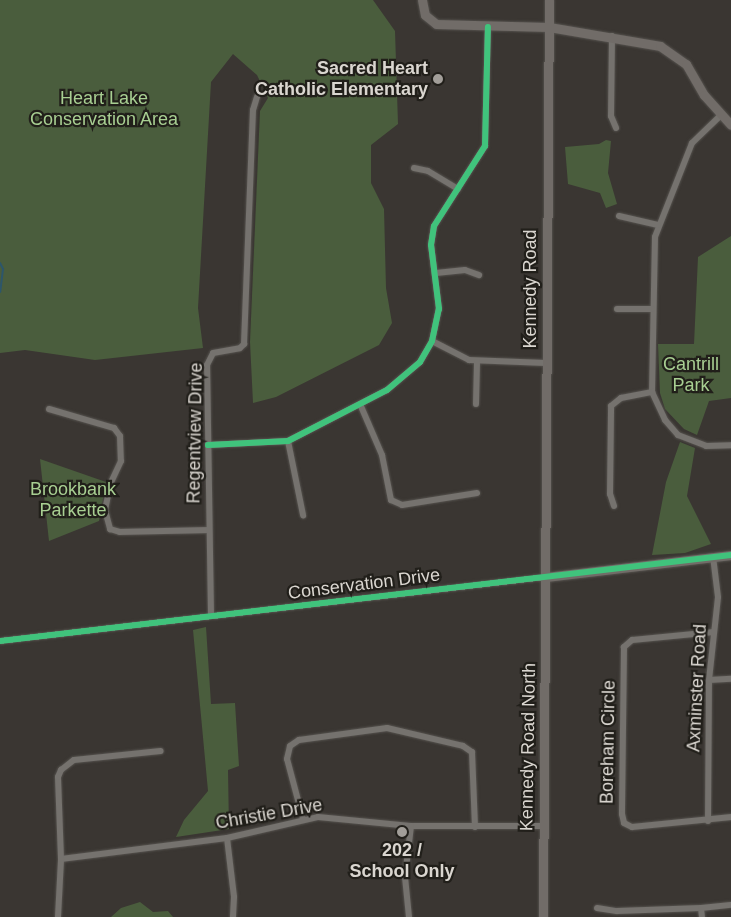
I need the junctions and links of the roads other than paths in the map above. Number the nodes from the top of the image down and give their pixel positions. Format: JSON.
{"nodes":[{"id":1,"x":422,"y":0,"type":"edge"},
{"id":2,"x":549,"y":0,"type":"edge"},
{"id":3,"x":549,"y":26,"type":"junction"},
{"id":4,"x":488,"y":27,"type":"junction"},
{"id":5,"x":612,"y":36,"type":"junction"},
{"id":6,"x":257,"y":97,"type":"dead end"},
{"id":7,"x":720,"y":116,"type":"junction"},
{"id":8,"x":731,"y":125,"type":"edge"},
{"id":9,"x":616,"y":128,"type":"dead end"},
{"id":10,"x":414,"y":168,"type":"dead end"},
{"id":11,"x":458,"y":189,"type":"junction"},
{"id":12,"x":619,"y":216,"type":"dead end"},
{"id":13,"x":658,"y":225,"type":"junction"},
{"id":14,"x":436,"y":273,"type":"junction"},
{"id":15,"x":479,"y":275,"type":"dead end"},
{"id":16,"x":617,"y":309,"type":"dead end"},
{"id":17,"x":652,"y":309,"type":"junction"},
{"id":18,"x":432,"y":341,"type":"junction"},
{"id":19,"x":477,"y":362,"type":"junction"},
{"id":20,"x":546,"y":363,"type":"junction"},
{"id":21,"x":652,"y":392,"type":"junction"},
{"id":22,"x":360,"y":404,"type":"junction"},
{"id":23,"x":476,"y":404,"type":"dead end"},
{"id":24,"x":49,"y":409,"type":"dead end"},
{"id":25,"x":288,"y":440,"type":"junction"},
{"id":26,"x":208,"y":445,"type":"junction"},
{"id":27,"x":731,"y":445,"type":"edge"},
{"id":28,"x":477,"y":494,"type":"dead end"},
{"id":29,"x":614,"y":506,"type":"dead end"},
{"id":30,"x":303,"y":514,"type":"dead end"},
{"id":31,"x":208,"y":530,"type":"junction"},
{"id":32,"x":731,"y":555,"type":"edge"},
{"id":33,"x":713,"y":558,"type":"junction"},
{"id":34,"x":546,"y":577,"type":"junction"},
{"id":35,"x":210,"y":615,"type":"junction"},
{"id":36,"x":714,"y":632,"type":"junction"},
{"id":37,"x":0,"y":641,"type":"edge"},
{"id":38,"x":731,"y":679,"type":"edge"},
{"id":39,"x":709,"y":680,"type":"junction"},
{"id":40,"x":161,"y":751,"type":"dead end"},
{"id":41,"x":731,"y":817,"type":"edge"},
{"id":42,"x":304,"y":819,"type":"junction"},
{"id":43,"x":708,"y":821,"type":"junction"},
{"id":44,"x":411,"y":826,"type":"junction"},
{"id":45,"x":544,"y":826,"type":"junction"},
{"id":46,"x":475,"y":827,"type":"junction"},
{"id":47,"x":228,"y":838,"type":"junction"},
{"id":48,"x":61,"y":859,"type":"junction"},
{"id":49,"x":731,"y":905,"type":"edge"},
{"id":50,"x":597,"y":908,"type":"dead end"},
{"id":51,"x":702,"y":908,"type":"junction"},
{"id":52,"x":58,"y":917,"type":"edge"},
{"id":53,"x":233,"y":917,"type":"edge"},
{"id":54,"x":409,"y":917,"type":"edge"},
{"id":55,"x":543,"y":917,"type":"edge"},
{"id":56,"x":702,"y":917,"type":"edge"}],
"edges":[{"from":1,"to":4,"type":"main road"},
{"from":2,"to":3,"type":"main road","name":"Kennedy Road"},
{"from":3,"to":4,"type":"main road"},
{"from":3,"to":5,"type":"main road"},
{"from":3,"to":20,"type":"main road","name":"Kennedy Road"},
{"from":4,"to":11,"type":"street"},
{"from":5,"to":7,"type":"main road"},
{"from":5,"to":9,"type":"street"},
{"from":6,"to":26,"type":"street","name":"Regentview Drive"},
{"from":7,"to":8,"type":"main road"},
{"from":7,"to":13,"type":"street"},
{"from":10,"to":11,"type":"street"},
{"from":11,"to":14,"type":"street"},
{"from":12,"to":13,"type":"street"},
{"from":13,"to":17,"type":"street"},
{"from":14,"to":15,"type":"street"},
{"from":14,"to":18,"type":"street"},
{"from":16,"to":17,"type":"street"},
{"from":17,"to":21,"type":"street"},
{"from":18,"to":19,"type":"street"},
{"from":18,"to":22,"type":"street"},
{"from":19,"to":20,"type":"street"},
{"from":19,"to":23,"type":"street"},
{"from":20,"to":34,"type":"main road","name":"Kennedy Road"},
{"from":21,"to":27,"type":"street"},
{"from":21,"to":29,"type":"street"},
{"from":22,"to":25,"type":"street"},
{"from":22,"to":28,"type":"street"},
{"from":24,"to":31,"type":"street"},
{"from":25,"to":26,"type":"street"},
{"from":25,"to":30,"type":"street"},
{"from":26,"to":31,"type":"street","name":"Regentview Drive"},
{"from":31,"to":35,"type":"street","name":"Regentview Drive"},
{"from":32,"to":33,"type":"main road","name":"Conservation Drive"},
{"from":33,"to":34,"type":"main road","name":"Conservation Drive"},
{"from":33,"to":36,"type":"street","name":"Axminster Road"},
{"from":34,"to":35,"type":"street","name":"Conservation Drive"},
{"from":34,"to":45,"type":"main road","name":"Kennedy Road North"},
{"from":35,"to":37,"type":"street","name":"Conservation Drive"},
{"from":36,"to":39,"type":"street","name":"Axminster Road"},
{"from":36,"to":43,"type":"street","name":"Boreham Circle"},
{"from":38,"to":39,"type":"street"},
{"from":39,"to":43,"type":"street","name":"Axminster Road"},
{"from":40,"to":48,"type":"street"},
{"from":41,"to":43,"type":"street","name":"Boreham Circle"},
{"from":42,"to":44,"type":"street","name":"Christie Drive"},
{"from":42,"to":46,"type":"street"},
{"from":42,"to":47,"type":"street","name":"Christie Drive"},
{"from":44,"to":46,"type":"street","name":"Christie Drive"},
{"from":44,"to":54,"type":"street"},
{"from":45,"to":46,"type":"street","name":"Christie Drive"},
{"from":45,"to":55,"type":"main road","name":"Kennedy Road North"},
{"from":47,"to":48,"type":"street","name":"Christie Drive"},
{"from":47,"to":53,"type":"street"},
{"from":48,"to":52,"type":"street"},
{"from":49,"to":51,"type":"street"},
{"from":50,"to":51,"type":"street"},
{"from":51,"to":56,"type":"street"}]}
